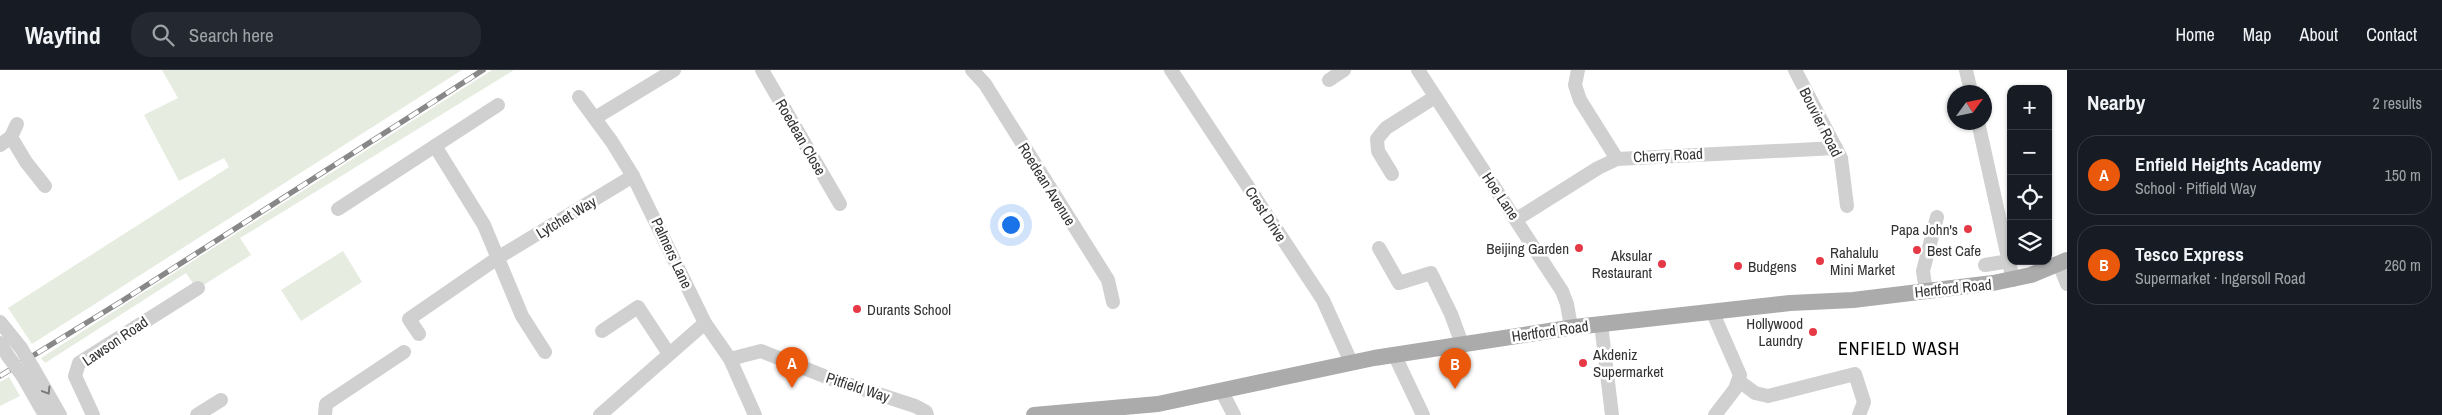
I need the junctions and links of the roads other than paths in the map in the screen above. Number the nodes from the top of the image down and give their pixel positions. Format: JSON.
{"nodes":[{"id":1,"x":674,"y":70,"type":"edge"},
{"id":2,"x":762,"y":70,"type":"edge"},
{"id":3,"x":972,"y":70,"type":"edge"},
{"id":4,"x":1171,"y":70,"type":"edge"},
{"id":5,"x":1344,"y":70,"type":"edge"},
{"id":6,"x":1418,"y":70,"type":"edge"},
{"id":7,"x":1567,"y":70,"type":"edge"},
{"id":8,"x":1578,"y":70,"type":"edge"},
{"id":9,"x":1795,"y":70,"type":"edge"},
{"id":10,"x":1966,"y":70,"type":"edge"},
{"id":11,"x":1329,"y":80,"type":"dead end"},
{"id":12,"x":1575,"y":84,"type":"junction"},
{"id":13,"x":1969,"y":85,"type":"edge"},
{"id":14,"x":579,"y":97,"type":"dead end"},
{"id":15,"x":1435,"y":97,"type":"junction"},
{"id":16,"x":498,"y":105,"type":"dead end"},
{"id":17,"x":595,"y":118,"type":"junction"},
{"id":18,"x":17,"y":124,"type":"dead end"},
{"id":19,"x":1980,"y":130,"type":"edge"},
{"id":20,"x":5,"y":141,"type":"edge"},
{"id":21,"x":434,"y":146,"type":"junction"},
{"id":22,"x":1836,"y":148,"type":"junction"},
{"id":23,"x":1617,"y":159,"type":"junction"},
{"id":24,"x":1392,"y":174,"type":"dead end"},
{"id":25,"x":633,"y":176,"type":"junction"},
{"id":26,"x":45,"y":186,"type":"dead end"},
{"id":27,"x":840,"y":204,"type":"dead end"},
{"id":28,"x":1847,"y":206,"type":"dead end"},
{"id":29,"x":338,"y":209,"type":"dead end"},
{"id":30,"x":1937,"y":217,"type":"dead end"},
{"id":31,"x":1517,"y":219,"type":"junction"},
{"id":32,"x":1379,"y":248,"type":"dead end"},
{"id":33,"x":2007,"y":252,"type":"edge"},
{"id":34,"x":499,"y":257,"type":"junction"},
{"id":35,"x":2007,"y":261,"type":"edge"},
{"id":36,"x":2063,"y":262,"type":"edge"},
{"id":37,"x":1985,"y":265,"type":"dead end"},
{"id":38,"x":2010,"y":265,"type":"edge"},
{"id":39,"x":2013,"y":280,"type":"junction"},
{"id":40,"x":2067,"y":284,"type":"edge"},
{"id":41,"x":198,"y":288,"type":"dead end"},
{"id":42,"x":1926,"y":291,"type":"junction"},
{"id":43,"x":1113,"y":302,"type":"dead end"},
{"id":44,"x":1712,"y":312,"type":"junction"},
{"id":45,"x":0,"y":322,"type":"edge"},
{"id":46,"x":705,"y":324,"type":"junction"},
{"id":47,"x":1601,"y":324,"type":"junction"},
{"id":48,"x":1571,"y":328,"type":"junction"},
{"id":49,"x":602,"y":331,"type":"dead end"},
{"id":50,"x":419,"y":334,"type":"dead end"},
{"id":51,"x":0,"y":344,"type":"edge"},
{"id":52,"x":1462,"y":344,"type":"junction"},
{"id":53,"x":404,"y":352,"type":"dead end"},
{"id":54,"x":545,"y":352,"type":"dead end"},
{"id":55,"x":668,"y":354,"type":"junction"},
{"id":56,"x":1394,"y":354,"type":"junction"},
{"id":57,"x":730,"y":359,"type":"junction"},
{"id":58,"x":1351,"y":362,"type":"junction"},
{"id":59,"x":28,"y":372,"type":"junction"},
{"id":60,"x":1739,"y":381,"type":"junction"},
{"id":61,"x":1222,"y":392,"type":"junction"},
{"id":62,"x":220,"y":400,"type":"dead end"},
{"id":63,"x":322,"y":406,"type":"edge"},
{"id":64,"x":1088,"y":413,"type":"edge"},
{"id":65,"x":46,"y":415,"type":"edge"},
{"id":66,"x":60,"y":415,"type":"edge"},
{"id":67,"x":93,"y":415,"type":"edge"},
{"id":68,"x":197,"y":415,"type":"edge"},
{"id":69,"x":600,"y":415,"type":"edge"},
{"id":70,"x":755,"y":415,"type":"edge"},
{"id":71,"x":927,"y":415,"type":"edge"},
{"id":72,"x":1034,"y":415,"type":"edge"},
{"id":73,"x":1234,"y":415,"type":"edge"},
{"id":74,"x":1423,"y":415,"type":"edge"},
{"id":75,"x":1612,"y":415,"type":"edge"},
{"id":76,"x":1715,"y":415,"type":"edge"},
{"id":77,"x":1859,"y":415,"type":"edge"}],
"edges":[{"from":1,"to":17,"type":"street"},
{"from":2,"to":27,"type":"street","name":"Roedean Close"},
{"from":3,"to":43,"type":"street","name":"Roedean Avenue"},
{"from":4,"to":58,"type":"street","name":"Crest Drive"},
{"from":5,"to":11,"type":"street"},
{"from":6,"to":15,"type":"street","name":"Hoe Lane"},
{"from":7,"to":12,"type":"street"},
{"from":8,"to":12,"type":"street"},
{"from":9,"to":22,"type":"street","name":"Bouvier Road"},
{"from":10,"to":13,"type":"street"},
{"from":12,"to":23,"type":"street"},
{"from":14,"to":17,"type":"street","name":"Palmers Lane"},
{"from":15,"to":24,"type":"street"},
{"from":15,"to":31,"type":"street","name":"Hoe Lane"},
{"from":16,"to":21,"type":"street"},
{"from":17,"to":25,"type":"street","name":"Palmers Lane"},
{"from":18,"to":20,"type":"street"},
{"from":19,"to":33,"type":"street"},
{"from":20,"to":26,"type":"street"},
{"from":21,"to":29,"type":"street"},
{"from":21,"to":34,"type":"street"},
{"from":22,"to":23,"type":"street","name":"Cherry Road"},
{"from":22,"to":28,"type":"street","name":"Bouvier Road"},
{"from":23,"to":31,"type":"street","name":"Cherry Road"},
{"from":25,"to":34,"type":"street","name":"Lytchet Way"},
{"from":25,"to":46,"type":"street","name":"Palmers Lane"},
{"from":30,"to":42,"type":"street"},
{"from":31,"to":48,"type":"street","name":"Hoe Lane"},
{"from":32,"to":52,"type":"street"},
{"from":34,"to":50,"type":"street","name":"Lytchet Way"},
{"from":34,"to":54,"type":"street"},
{"from":35,"to":37,"type":"street"},
{"from":36,"to":39,"type":"main road","name":"Hertford Road"},
{"from":36,"to":40,"type":"street"},
{"from":38,"to":39,"type":"street"},
{"from":39,"to":42,"type":"main road","name":"Hertford Road"},
{"from":41,"to":67,"type":"street","name":"Lawson Road"},
{"from":42,"to":44,"type":"main road","name":"Hertford Road"},
{"from":44,"to":47,"type":"main road","name":"Hertford Road"},
{"from":44,"to":60,"type":"street"},
{"from":45,"to":59,"type":"street","bridge":true},
{"from":46,"to":55,"type":"street"},
{"from":46,"to":57,"type":"street","name":"Palmers Lane"},
{"from":47,"to":48,"type":"main road","name":"Hertford Road"},
{"from":47,"to":75,"type":"street"},
{"from":48,"to":52,"type":"main road","name":"Hertford Road"},
{"from":49,"to":55,"type":"street"},
{"from":51,"to":59,"type":"street","bridge":true},
{"from":52,"to":56,"type":"main road","name":"Hertford Road"},
{"from":53,"to":63,"type":"street"},
{"from":55,"to":69,"type":"street"},
{"from":56,"to":58,"type":"main road","name":"Hertford Road"},
{"from":56,"to":74,"type":"street"},
{"from":57,"to":70,"type":"street","name":"Palmers Lane"},
{"from":57,"to":71,"type":"street","name":"Pitfield Way"},
{"from":58,"to":61,"type":"main road","name":"Hertford Road"},
{"from":59,"to":65,"type":"street"},
{"from":59,"to":66,"type":"street","one_way":true},
{"from":60,"to":76,"type":"street"},
{"from":60,"to":77,"type":"street"},
{"from":61,"to":64,"type":"main road","name":"Hertford Road"},
{"from":61,"to":73,"type":"street"},
{"from":62,"to":68,"type":"street"},
{"from":64,"to":72,"type":"main road","name":"Hertford Road"}]}
